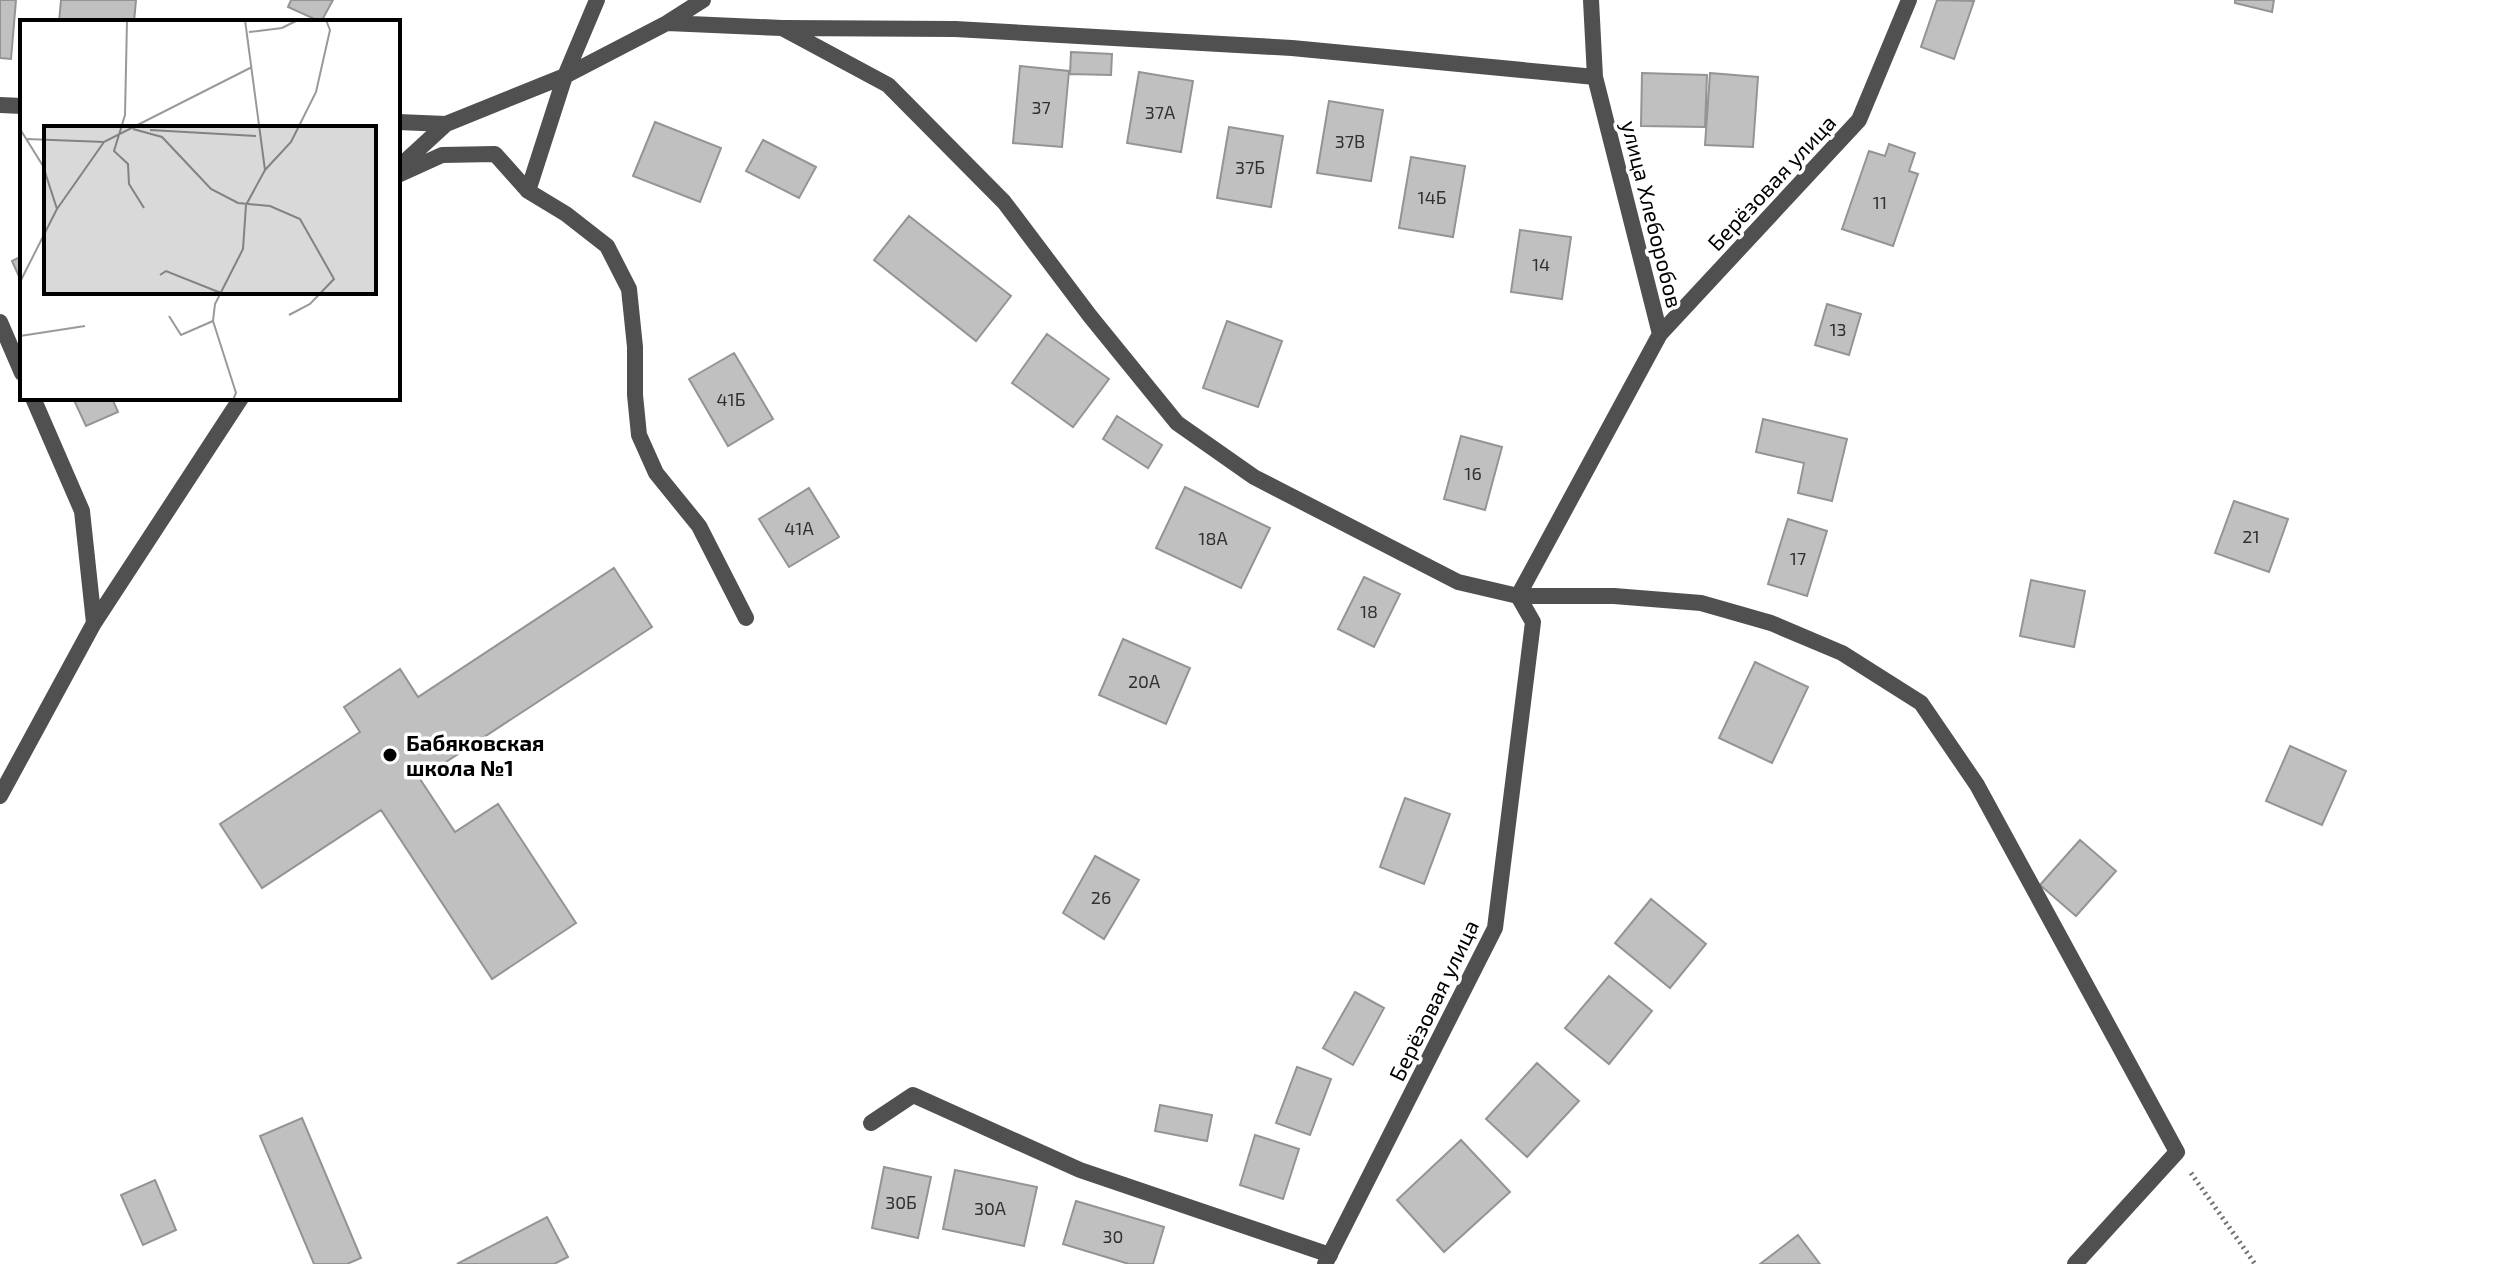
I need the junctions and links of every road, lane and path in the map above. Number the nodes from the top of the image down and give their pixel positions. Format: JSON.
{"nodes":[{"id":1,"x":597,"y":0,"type":"edge"},
{"id":2,"x":703,"y":0,"type":"edge"},
{"id":3,"x":1591,"y":0,"type":"edge"},
{"id":4,"x":1909,"y":0,"type":"edge"},
{"id":5,"x":667,"y":23,"type":"junction"},
{"id":6,"x":782,"y":28,"type":"junction"},
{"id":7,"x":565,"y":76,"type":"junction"},
{"id":8,"x":1595,"y":77,"type":"junction"},
{"id":9,"x":0,"y":105,"type":"edge"},
{"id":10,"x":20,"y":106,"type":"edge"},
{"id":11,"x":400,"y":122,"type":"edge"},
{"id":12,"x":446,"y":124,"type":"junction"},
{"id":13,"x":400,"y":166,"type":"edge"},
{"id":14,"x":400,"y":174,"type":"edge"},
{"id":15,"x":528,"y":191,"type":"junction"},
{"id":16,"x":0,"y":322,"type":"edge"},
{"id":17,"x":1660,"y":334,"type":"junction"},
{"id":18,"x":20,"y":368,"type":"edge"},
{"id":19,"x":34,"y":400,"type":"edge"},
{"id":20,"x":240,"y":400,"type":"edge"},
{"id":21,"x":1518,"y":596,"type":"junction"},
{"id":22,"x":746,"y":618,"type":"dead end"},
{"id":23,"x":94,"y":623,"type":"junction"},
{"id":24,"x":0,"y":796,"type":"edge"},
{"id":25,"x":871,"y":1123,"type":"dead end"},
{"id":26,"x":2177,"y":1152,"type":"junction"},
{"id":27,"x":1328,"y":1260,"type":"edge"},
{"id":28,"x":2075,"y":1264,"type":"edge"},
{"id":29,"x":2255,"y":1264,"type":"edge"}],
"edges":[{"from":1,"to":7,"type":"street"},
{"from":2,"to":5,"type":"street"},
{"from":3,"to":8,"type":"street","name":"улица Хлеборобов"},
{"from":4,"to":17,"type":"street","name":"Берёзовая улица"},
{"from":5,"to":6,"type":"street"},
{"from":5,"to":7,"type":"street"},
{"from":6,"to":8,"type":"street"},
{"from":6,"to":21,"type":"street"},
{"from":7,"to":12,"type":"street"},
{"from":7,"to":15,"type":"street"},
{"from":8,"to":17,"type":"street","name":"улица Хлеборобов"},
{"from":9,"to":10,"type":"street"},
{"from":11,"to":12,"type":"street"},
{"from":12,"to":13,"type":"street"},
{"from":14,"to":15,"type":"street"},
{"from":15,"to":22,"type":"street"},
{"from":16,"to":18,"type":"street"},
{"from":17,"to":21,"type":"street","name":"улица Хлеборобов"},
{"from":19,"to":23,"type":"street"},
{"from":20,"to":23,"type":"street"},
{"from":21,"to":26,"type":"street"},
{"from":21,"to":27,"type":"street","name":"Берёзовая улица"},
{"from":23,"to":24,"type":"street"},
{"from":25,"to":27,"type":"street"},
{"from":26,"to":28,"type":"street"},
{"from":26,"to":29,"type":"path"}]}
